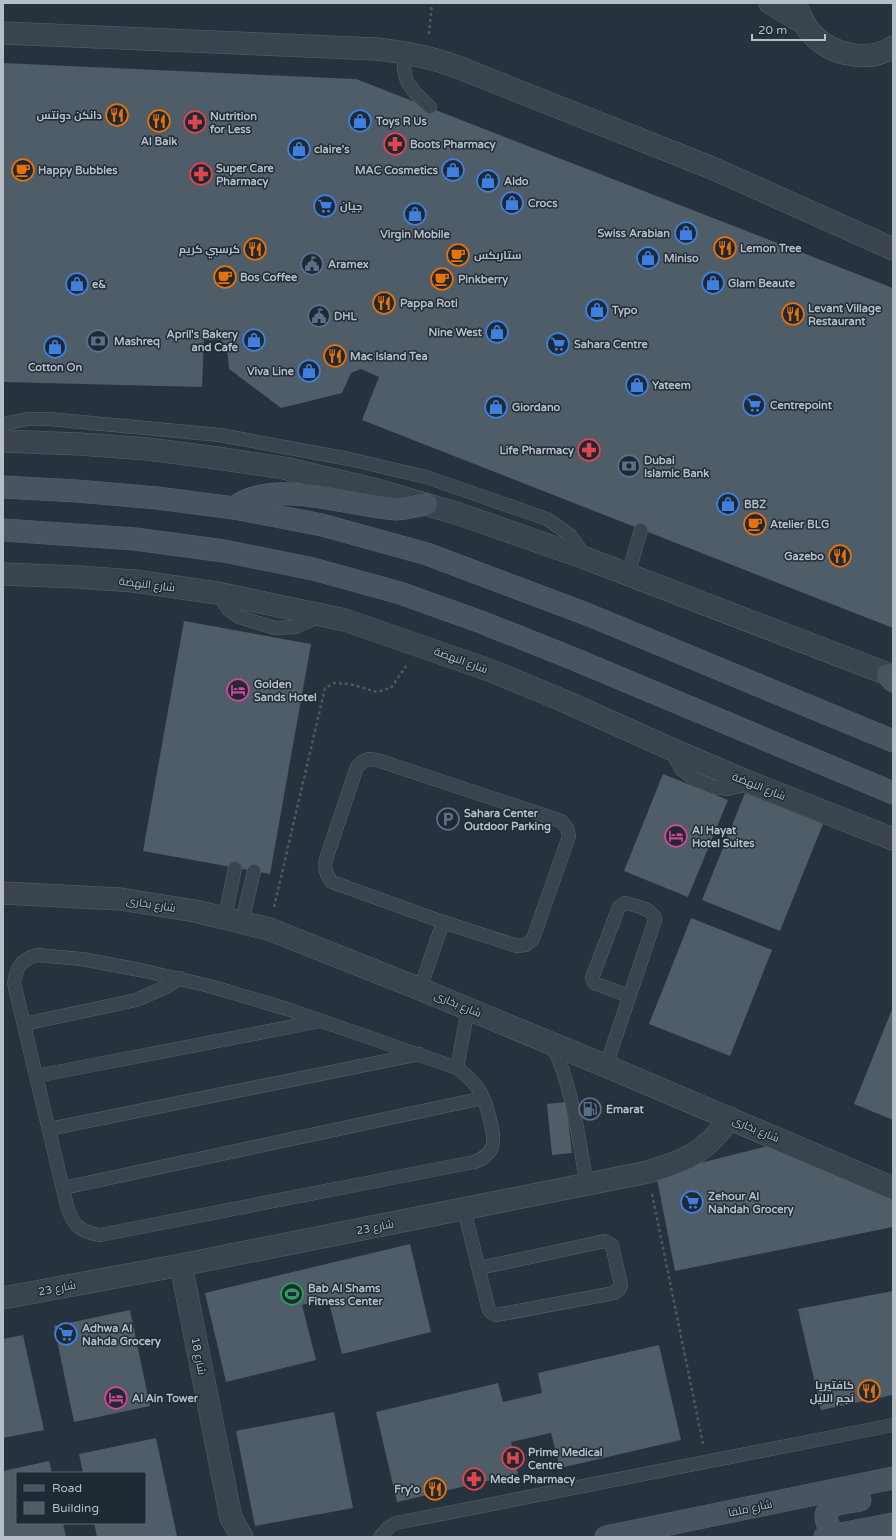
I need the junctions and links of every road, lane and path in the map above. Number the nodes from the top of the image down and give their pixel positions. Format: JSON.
{"nodes":[{"id":1,"x":432,"y":3,"type":"edge"},
{"id":2,"x":770,"y":3,"type":"edge"},
{"id":3,"x":795,"y":3,"type":"edge"},
{"id":4,"x":804,"y":23,"type":"junction"},
{"id":5,"x":3,"y":33,"type":"edge"},
{"id":6,"x":893,"y":47,"type":"edge"},
{"id":7,"x":404,"y":52,"type":"junction"},
{"id":8,"x":870,"y":55,"type":"junction"},
{"id":9,"x":426,"y":56,"type":"junction"},
{"id":10,"x":893,"y":61,"type":"edge"},
{"id":11,"x":430,"y":108,"type":"dead end"},
{"id":12,"x":893,"y":249,"type":"edge"},
{"id":13,"x":3,"y":424,"type":"edge"},
{"id":14,"x":3,"y":441,"type":"edge"},
{"id":15,"x":3,"y":487,"type":"edge"},
{"id":16,"x":426,"y":504,"type":"junction"},
{"id":17,"x":234,"y":508,"type":"junction"},
{"id":18,"x":3,"y":530,"type":"edge"},
{"id":19,"x":641,"y":530,"type":"dead end"},
{"id":20,"x":585,"y":558,"type":"junction"},
{"id":21,"x":628,"y":574,"type":"junction"},
{"id":22,"x":4,"y":575,"type":"edge"},
{"id":23,"x":410,"y":660,"type":"dead end"},
{"id":24,"x":891,"y":677,"type":"edge"},
{"id":25,"x":893,"y":740,"type":"edge"},
{"id":26,"x":893,"y":794,"type":"edge"},
{"id":27,"x":893,"y":839,"type":"edge"},
{"id":28,"x":235,"y":868,"type":"dead end"},
{"id":29,"x":254,"y":871,"type":"dead end"},
{"id":30,"x":3,"y":892,"type":"edge"},
{"id":31,"x":234,"y":919,"type":"junction"},
{"id":32,"x":443,"y":922,"type":"junction"},
{"id":33,"x":269,"y":929,"type":"junction"},
{"id":34,"x":180,"y":978,"type":"junction"},
{"id":35,"x":420,"y":989,"type":"junction"},
{"id":36,"x":629,"y":996,"type":"junction"},
{"id":37,"x":468,"y":1009,"type":"junction"},
{"id":38,"x":322,"y":1020,"type":"junction"},
{"id":39,"x":24,"y":1024,"type":"junction"},
{"id":40,"x":552,"y":1044,"type":"junction"},
{"id":41,"x":421,"y":1054,"type":"junction"},
{"id":42,"x":606,"y":1066,"type":"junction"},
{"id":43,"x":457,"y":1068,"type":"junction"},
{"id":44,"x":36,"y":1076,"type":"junction"},
{"id":45,"x":483,"y":1098,"type":"junction"},
{"id":46,"x":730,"y":1118,"type":"junction"},
{"id":47,"x":49,"y":1129,"type":"junction"},
{"id":48,"x":648,"y":1172,"type":"junction"},
{"id":49,"x":587,"y":1185,"type":"junction"},
{"id":50,"x":63,"y":1188,"type":"junction"},
{"id":51,"x":893,"y":1188,"type":"edge"},
{"id":52,"x":464,"y":1209,"type":"junction"},
{"id":53,"x":181,"y":1265,"type":"junction"},
{"id":54,"x":479,"y":1268,"type":"junction"},
{"id":55,"x":3,"y":1298,"type":"edge"},
{"id":56,"x":893,"y":1425,"type":"edge"},
{"id":57,"x":707,"y":1462,"type":"junction"},
{"id":58,"x":893,"y":1478,"type":"edge"},
{"id":59,"x":893,"y":1494,"type":"edge"},
{"id":60,"x":893,"y":1524,"type":"edge"},
{"id":61,"x":229,"y":1527,"type":"edge"},
{"id":62,"x":830,"y":1536,"type":"edge"},
{"id":63,"x":242,"y":1537,"type":"edge"},
{"id":64,"x":380,"y":1537,"type":"edge"},
{"id":65,"x":606,"y":1537,"type":"edge"}],
"edges":[{"from":1,"to":9,"type":"path"},
{"from":2,"to":4,"type":"street"},
{"from":3,"to":4,"type":"street"},
{"from":4,"to":8,"type":"street"},
{"from":5,"to":7,"type":"street"},
{"from":6,"to":8,"type":"street"},
{"from":7,"to":9,"type":"street"},
{"from":7,"to":11,"type":"lane"},
{"from":8,"to":10,"type":"street"},
{"from":9,"to":12,"type":"street"},
{"from":13,"to":20,"type":"lane"},
{"from":14,"to":16,"type":"street"},
{"from":15,"to":17,"type":"main road"},
{"from":16,"to":17,"type":"main road"},
{"from":16,"to":20,"type":"street"},
{"from":17,"to":25,"type":"main road"},
{"from":18,"to":26,"type":"main road"},
{"from":19,"to":21,"type":"lane"},
{"from":20,"to":21,"type":"street"},
{"from":21,"to":24,"type":"street"},
{"from":22,"to":27,"type":"street","name":"شارع النهضة"},
{"from":23,"to":33,"type":"path"},
{"from":28,"to":31,"type":"lane"},
{"from":29,"to":31,"type":"lane"},
{"from":30,"to":31,"type":"street","name":"شارع بخارى"},
{"from":31,"to":33,"type":"street","name":"شارع بخارى"},
{"from":32,"to":32,"type":"lane"},
{"from":32,"to":35,"type":"lane"},
{"from":33,"to":35,"type":"street","name":"شارع بخارى"},
{"from":34,"to":38,"type":"lane"},
{"from":34,"to":39,"type":"lane"},
{"from":34,"to":39,"type":"lane"},
{"from":35,"to":37,"type":"street","name":"شارع بخارى"},
{"from":36,"to":36,"type":"lane"},
{"from":36,"to":42,"type":"lane"},
{"from":37,"to":40,"type":"street","name":"شارع بخارى"},
{"from":37,"to":43,"type":"lane"},
{"from":38,"to":41,"type":"lane"},
{"from":38,"to":44,"type":"lane"},
{"from":39,"to":44,"type":"lane"},
{"from":40,"to":42,"type":"street","name":"شارع بخارى"},
{"from":40,"to":49,"type":"lane"},
{"from":41,"to":43,"type":"lane"},
{"from":41,"to":47,"type":"lane"},
{"from":42,"to":46,"type":"street","name":"شارع بخارى"},
{"from":43,"to":45,"type":"lane"},
{"from":44,"to":47,"type":"lane"},
{"from":45,"to":50,"type":"lane"},
{"from":45,"to":50,"type":"lane"},
{"from":46,"to":48,"type":"street","name":"شارع 23"},
{"from":46,"to":51,"type":"street","name":"شارع بخارى"},
{"from":47,"to":50,"type":"lane"},
{"from":48,"to":49,"type":"street","name":"شارع 23"},
{"from":48,"to":57,"type":"path"},
{"from":49,"to":52,"type":"street","name":"شارع 23"},
{"from":52,"to":53,"type":"street","name":"شارع 23"},
{"from":52,"to":54,"type":"lane"},
{"from":53,"to":55,"type":"street","name":"شارع 23"},
{"from":53,"to":61,"type":"street","name":"شارع 18"},
{"from":54,"to":54,"type":"lane"},
{"from":56,"to":57,"type":"lane"},
{"from":57,"to":64,"type":"lane"},
{"from":58,"to":65,"type":"main road","name":"شارع ملقا"},
{"from":59,"to":62,"type":"main road"},
{"from":60,"to":62,"type":"main road"},
{"from":61,"to":63,"type":"street","name":"شارع 18"}]}
